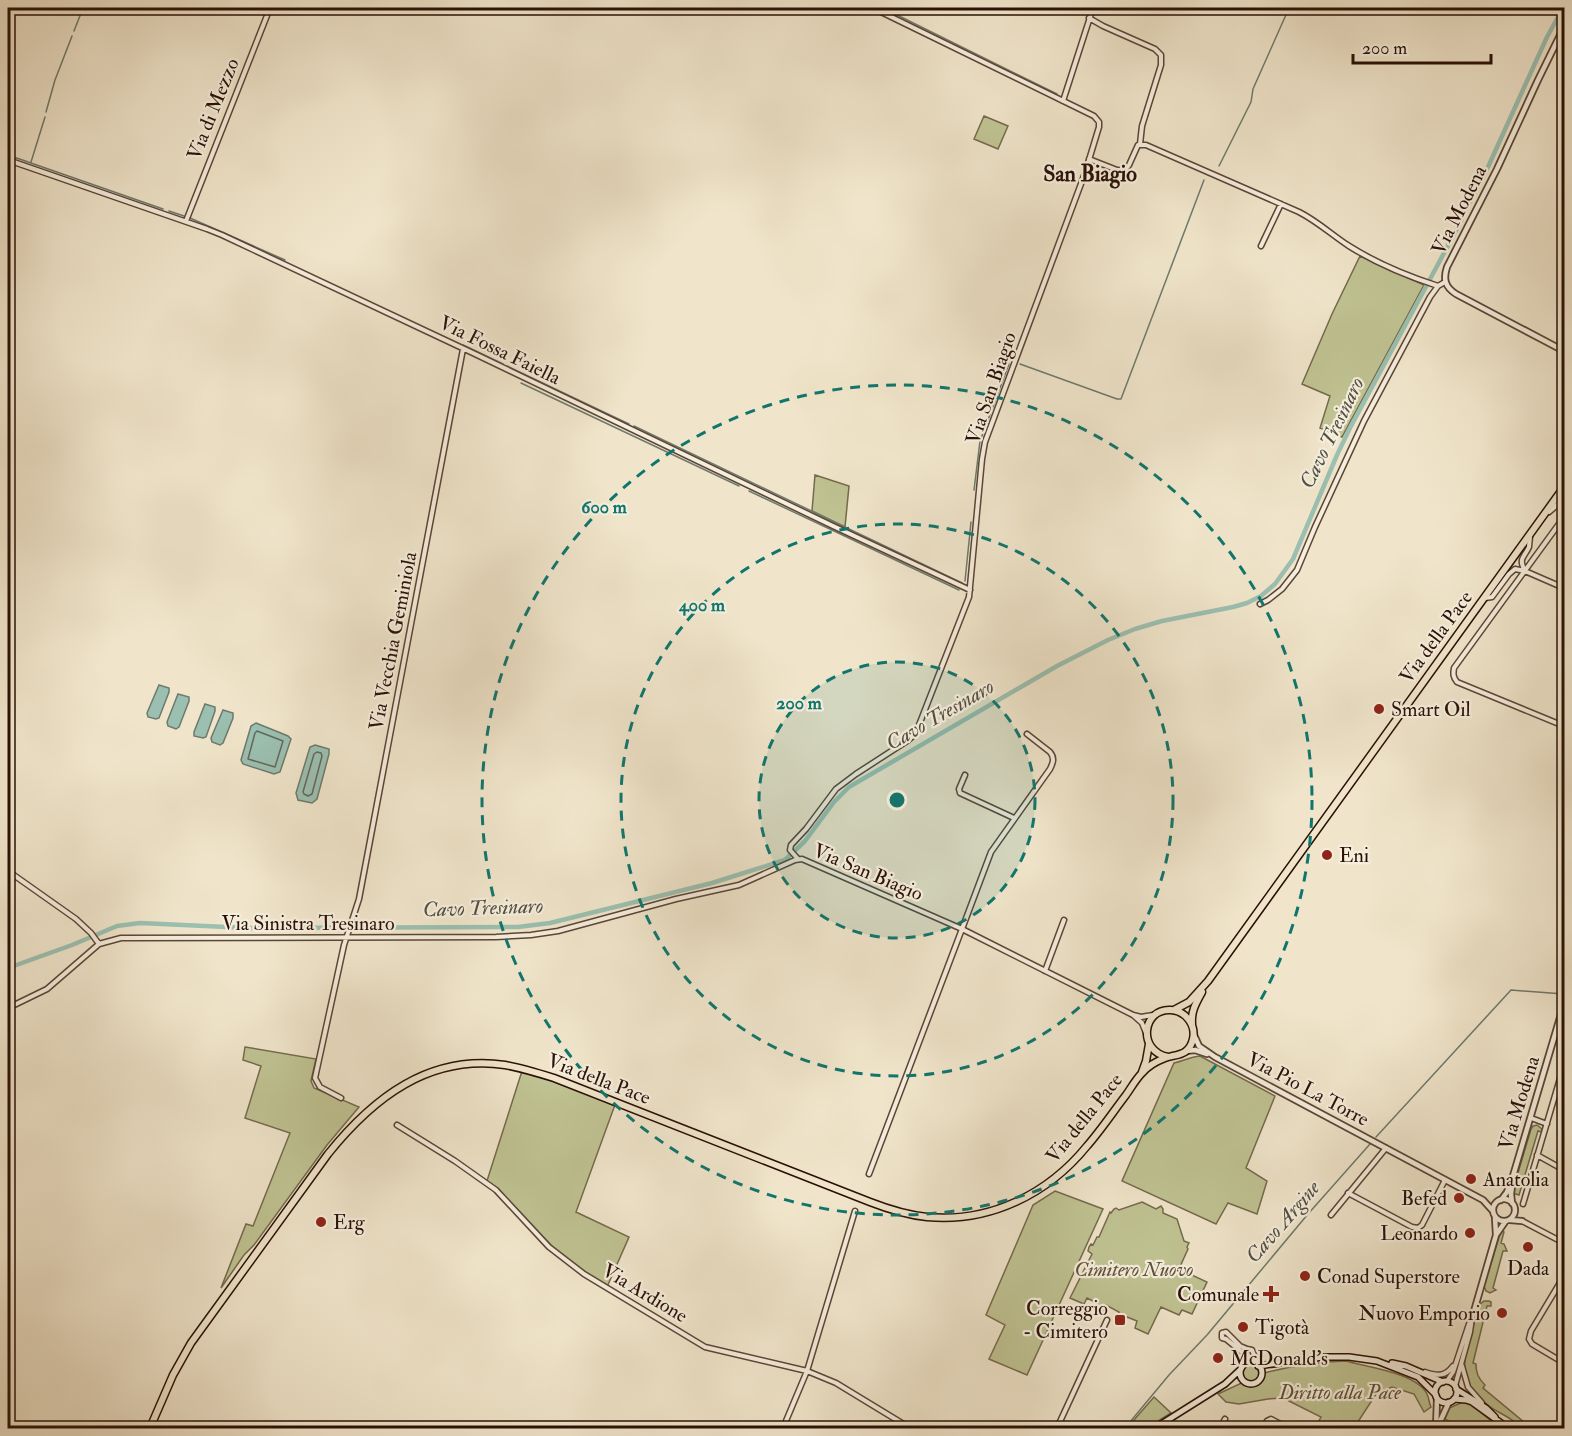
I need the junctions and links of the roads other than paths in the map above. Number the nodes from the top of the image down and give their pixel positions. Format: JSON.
{"nodes":[{"id":1,"x":270,"y":8,"type":"edge"},
{"id":2,"x":873,"y":8,"type":"edge"},
{"id":3,"x":1093,"y":8,"type":"edge"},
{"id":4,"x":1089,"y":18,"type":"junction"},
{"id":5,"x":1564,"y":27,"type":"edge"},
{"id":6,"x":1063,"y":101,"type":"junction"},
{"id":7,"x":1140,"y":144,"type":"junction"},
{"id":8,"x":1089,"y":159,"type":"junction"},
{"id":9,"x":8,"y":160,"type":"edge"},
{"id":10,"x":1281,"y":204,"type":"junction"},
{"id":11,"x":186,"y":221,"type":"junction"},
{"id":12,"x":1261,"y":246,"type":"dead end"},
{"id":13,"x":1445,"y":282,"type":"junction"},
{"id":14,"x":1436,"y":285,"type":"junction"},
{"id":15,"x":463,"y":349,"type":"junction"},
{"id":16,"x":1564,"y":351,"type":"edge"},
{"id":17,"x":1564,"y":487,"type":"edge"},
{"id":18,"x":1564,"y":499,"type":"edge"},
{"id":19,"x":1564,"y":517,"type":"edge"},
{"id":20,"x":1542,"y":519,"type":"junction"},
{"id":21,"x":1530,"y":534,"type":"junction"},
{"id":22,"x":1525,"y":571,"type":"junction"},
{"id":23,"x":1564,"y":588,"type":"edge"},
{"id":24,"x":970,"y":590,"type":"junction"},
{"id":25,"x":1484,"y":598,"type":"junction"},
{"id":26,"x":1260,"y":604,"type":"dead end"},
{"id":27,"x":1564,"y":726,"type":"edge"},
{"id":28,"x":1027,"y":734,"type":"dead end"},
{"id":29,"x":965,"y":775,"type":"dead end"},
{"id":30,"x":1014,"y":818,"type":"junction"},
{"id":31,"x":798,"y":859,"type":"junction"},
{"id":32,"x":8,"y":871,"type":"edge"},
{"id":33,"x":1064,"y":920,"type":"dead end"},
{"id":34,"x":962,"y":929,"type":"junction"},
{"id":35,"x":347,"y":936,"type":"junction"},
{"id":36,"x":99,"y":944,"type":"junction"},
{"id":37,"x":1045,"y":971,"type":"junction"},
{"id":38,"x":1208,"y":981,"type":"junction"},
{"id":39,"x":1564,"y":1004,"type":"edge"},
{"id":40,"x":8,"y":1008,"type":"edge"},
{"id":41,"x":1174,"y":1011,"type":"junction"},
{"id":42,"x":1156,"y":1014,"type":"junction"},
{"id":43,"x":1133,"y":1015,"type":"junction"},
{"id":44,"x":1192,"y":1025,"type":"junction"},
{"id":45,"x":1146,"y":1034,"type":"junction"},
{"id":46,"x":1194,"y":1034,"type":"junction"},
{"id":47,"x":1148,"y":1043,"type":"junction"},
{"id":48,"x":1186,"y":1051,"type":"junction"},
{"id":49,"x":1168,"y":1057,"type":"junction"},
{"id":50,"x":1215,"y":1057,"type":"junction"},
{"id":51,"x":1564,"y":1065,"type":"edge"},
{"id":52,"x":1142,"y":1072,"type":"junction"},
{"id":53,"x":341,"y":1098,"type":"dead end"},
{"id":54,"x":1530,"y":1118,"type":"junction"},
{"id":55,"x":1547,"y":1124,"type":"junction"},
{"id":56,"x":397,"y":1125,"type":"dead end"},
{"id":57,"x":1386,"y":1148,"type":"junction"},
{"id":58,"x":1537,"y":1155,"type":"junction"},
{"id":59,"x":1564,"y":1170,"type":"edge"},
{"id":60,"x":869,"y":1174,"type":"dead end"},
{"id":61,"x":1513,"y":1176,"type":"junction"},
{"id":62,"x":1445,"y":1180,"type":"junction"},
{"id":63,"x":1348,"y":1193,"type":"junction"},
{"id":64,"x":1483,"y":1200,"type":"junction"},
{"id":65,"x":1499,"y":1200,"type":"junction"},
{"id":66,"x":1512,"y":1203,"type":"junction"},
{"id":67,"x":1523,"y":1204,"type":"dead end"},
{"id":68,"x":1492,"y":1210,"type":"junction"},
{"id":69,"x":855,"y":1211,"type":"dead end"},
{"id":70,"x":1515,"y":1212,"type":"junction"},
{"id":71,"x":1332,"y":1215,"type":"dead end"},
{"id":72,"x":1496,"y":1218,"type":"junction"},
{"id":73,"x":1508,"y":1221,"type":"junction"},
{"id":74,"x":1522,"y":1221,"type":"junction"},
{"id":75,"x":1496,"y":1235,"type":"junction"},
{"id":76,"x":1564,"y":1243,"type":"edge"},
{"id":77,"x":1564,"y":1276,"type":"edge"},
{"id":78,"x":1472,"y":1318,"type":"junction"},
{"id":79,"x":1107,"y":1320,"type":"dead end"},
{"id":80,"x":1247,"y":1348,"type":"junction"},
{"id":81,"x":1243,"y":1353,"type":"junction"},
{"id":82,"x":1384,"y":1363,"type":"junction"},
{"id":83,"x":1455,"y":1363,"type":"junction"},
{"id":84,"x":1564,"y":1363,"type":"edge"},
{"id":85,"x":1279,"y":1364,"type":"junction"},
{"id":86,"x":1461,"y":1364,"type":"junction"},
{"id":87,"x":1258,"y":1365,"type":"junction"},
{"id":88,"x":1242,"y":1368,"type":"junction"},
{"id":89,"x":1413,"y":1369,"type":"junction"},
{"id":90,"x":807,"y":1371,"type":"junction"},
{"id":91,"x":1261,"y":1378,"type":"junction"},
{"id":92,"x":1245,"y":1382,"type":"junction"},
{"id":93,"x":1445,"y":1382,"type":"junction"},
{"id":94,"x":1225,"y":1384,"type":"junction"},
{"id":95,"x":1456,"y":1388,"type":"junction"},
{"id":96,"x":1436,"y":1397,"type":"junction"},
{"id":97,"x":1452,"y":1401,"type":"junction"},
{"id":98,"x":1486,"y":1408,"type":"junction"},
{"id":99,"x":1225,"y":1419,"type":"dead end"},
{"id":100,"x":1500,"y":1423,"type":"junction"},
{"id":101,"x":150,"y":1428,"type":"edge"},
{"id":102,"x":783,"y":1428,"type":"edge"},
{"id":103,"x":910,"y":1428,"type":"edge"},
{"id":104,"x":1057,"y":1428,"type":"edge"},
{"id":105,"x":1155,"y":1428,"type":"edge"},
{"id":106,"x":1220,"y":1428,"type":"edge"},
{"id":107,"x":1263,"y":1428,"type":"edge"},
{"id":108,"x":1288,"y":1428,"type":"edge"},
{"id":109,"x":1436,"y":1428,"type":"edge"},
{"id":110,"x":1508,"y":1428,"type":"edge"}],
"edges":[{"from":1,"to":11,"type":"street","name":"Via di Mezzo"},
{"from":2,"to":6,"type":"street"},
{"from":3,"to":4,"type":"street"},
{"from":4,"to":6,"type":"street"},
{"from":4,"to":7,"type":"street"},
{"from":5,"to":13,"type":"street","name":"Via Modena"},
{"from":6,"to":8,"type":"street","name":"Via San Biagio"},
{"from":7,"to":8,"type":"street"},
{"from":7,"to":10,"type":"street"},
{"from":8,"to":24,"type":"street","name":"Via San Biagio"},
{"from":9,"to":11,"type":"street","name":"Via Fossa Faiella"},
{"from":10,"to":12,"type":"street"},
{"from":10,"to":14,"type":"street"},
{"from":11,"to":15,"type":"street","name":"Via Fossa Faiella"},
{"from":13,"to":14,"type":"street"},
{"from":13,"to":16,"type":"street","name":"Via Modena"},
{"from":14,"to":26,"type":"street"},
{"from":15,"to":24,"type":"street","name":"Via Fossa Faiella"},
{"from":15,"to":35,"type":"street","name":"Via Vecchia Geminiola"},
{"from":17,"to":20,"type":"main road","name":"Via della Pace"},
{"from":18,"to":20,"type":"street"},
{"from":19,"to":22,"type":"street"},
{"from":20,"to":21,"type":"main road","name":"Via della Pace"},
{"from":21,"to":22,"type":"street"},
{"from":21,"to":25,"type":"main road","name":"Via della Pace"},
{"from":22,"to":23,"type":"street"},
{"from":22,"to":25,"type":"street"},
{"from":22,"to":27,"type":"street"},
{"from":24,"to":31,"type":"street","name":"Via San Biagio"},
{"from":25,"to":38,"type":"main road","name":"Via della Pace"},
{"from":28,"to":30,"type":"street"},
{"from":29,"to":30,"type":"street"},
{"from":30,"to":34,"type":"street"},
{"from":31,"to":34,"type":"street","name":"Via San Biagio"},
{"from":31,"to":35,"type":"street","name":"Via Sinistra Tresinaro"},
{"from":32,"to":36,"type":"street"},
{"from":33,"to":37,"type":"street"},
{"from":34,"to":37,"type":"street"},
{"from":34,"to":60,"type":"street"},
{"from":35,"to":36,"type":"street","name":"Via Sinistra Tresinaro"},
{"from":35,"to":53,"type":"street"},
{"from":36,"to":40,"type":"street","name":"Via Sinistra Tresinaro"},
{"from":37,"to":43,"type":"street"},
{"from":38,"to":41,"type":"main road","name":"Via della Pace"},
{"from":38,"to":44,"type":"main road","name":"Via della Pace"},
{"from":39,"to":54,"type":"street","name":"Via Modena"},
{"from":41,"to":42,"type":"main road"},
{"from":41,"to":44,"type":"main road"},
{"from":42,"to":43,"type":"street"},
{"from":42,"to":45,"type":"main road"},
{"from":43,"to":45,"type":"street"},
{"from":44,"to":46,"type":"main road"},
{"from":45,"to":47,"type":"main road"},
{"from":46,"to":48,"type":"main road"},
{"from":46,"to":50,"type":"street","name":"Via Pio La Torre"},
{"from":47,"to":49,"type":"main road"},
{"from":47,"to":52,"type":"main road","name":"Via della Pace"},
{"from":48,"to":49,"type":"main road"},
{"from":48,"to":50,"type":"street","name":"Via Pio La Torre"},
{"from":49,"to":52,"type":"main road","name":"Via della Pace"},
{"from":50,"to":57,"type":"street","name":"Via Pio La Torre"},
{"from":51,"to":55,"type":"street"},
{"from":52,"to":101,"type":"main road","name":"Via della Pace"},
{"from":54,"to":55,"type":"street"},
{"from":54,"to":61,"type":"street","name":"Via Modena"},
{"from":55,"to":58,"type":"street"},
{"from":56,"to":90,"type":"street","name":"Via Ardione"},
{"from":57,"to":62,"type":"street","name":"Via Pio La Torre"},
{"from":57,"to":63,"type":"street"},
{"from":58,"to":59,"type":"street"},
{"from":58,"to":67,"type":"street"},
{"from":61,"to":65,"type":"street","name":"Via Modena"},
{"from":61,"to":66,"type":"street","name":"Via Modena"},
{"from":62,"to":63,"type":"street"},
{"from":62,"to":64,"type":"street","name":"Via Pio La Torre"},
{"from":63,"to":71,"type":"street"},
{"from":64,"to":65,"type":"street","name":"Via Pio La Torre"},
{"from":64,"to":68,"type":"street","name":"Via Pio La Torre"},
{"from":65,"to":66,"type":"street"},
{"from":65,"to":68,"type":"street"},
{"from":66,"to":70,"type":"street"},
{"from":68,"to":72,"type":"street"},
{"from":69,"to":90,"type":"street"},
{"from":70,"to":73,"type":"street"},
{"from":70,"to":74,"type":"street"},
{"from":72,"to":73,"type":"street"},
{"from":72,"to":75,"type":"street"},
{"from":73,"to":74,"type":"street"},
{"from":73,"to":75,"type":"street"},
{"from":74,"to":76,"type":"street"},
{"from":75,"to":78,"type":"street"},
{"from":77,"to":84,"type":"street"},
{"from":78,"to":83,"type":"street"},
{"from":78,"to":86,"type":"street"},
{"from":79,"to":104,"type":"street"},
{"from":80,"to":81,"type":"street"},
{"from":80,"to":81,"type":"street"},
{"from":80,"to":87,"type":"street"},
{"from":81,"to":88,"type":"street"},
{"from":82,"to":85,"type":"main road"},
{"from":82,"to":89,"type":"main road"},
{"from":82,"to":96,"type":"main road"},
{"from":83,"to":89,"type":"street"},
{"from":83,"to":93,"type":"street"},
{"from":85,"to":87,"type":"main road"},
{"from":85,"to":91,"type":"main road"},
{"from":86,"to":95,"type":"street"},
{"from":86,"to":98,"type":"street"},
{"from":87,"to":88,"type":"main road"},
{"from":87,"to":91,"type":"main road"},
{"from":88,"to":92,"type":"main road"},
{"from":88,"to":94,"type":"main road"},
{"from":89,"to":93,"type":"main road"},
{"from":90,"to":102,"type":"street"},
{"from":90,"to":103,"type":"street","name":"Via Ardione"},
{"from":91,"to":92,"type":"main road"},
{"from":92,"to":94,"type":"main road"},
{"from":93,"to":95,"type":"main road"},
{"from":93,"to":96,"type":"main road"},
{"from":94,"to":105,"type":"main road"},
{"from":95,"to":97,"type":"main road"},
{"from":95,"to":98,"type":"main road"},
{"from":96,"to":97,"type":"main road"},
{"from":96,"to":109,"type":"street"},
{"from":97,"to":100,"type":"main road"},
{"from":97,"to":109,"type":"street"},
{"from":98,"to":100,"type":"main road"},
{"from":99,"to":106,"type":"street"},
{"from":100,"to":110,"type":"main road"},
{"from":107,"to":108,"type":"street"}]}
